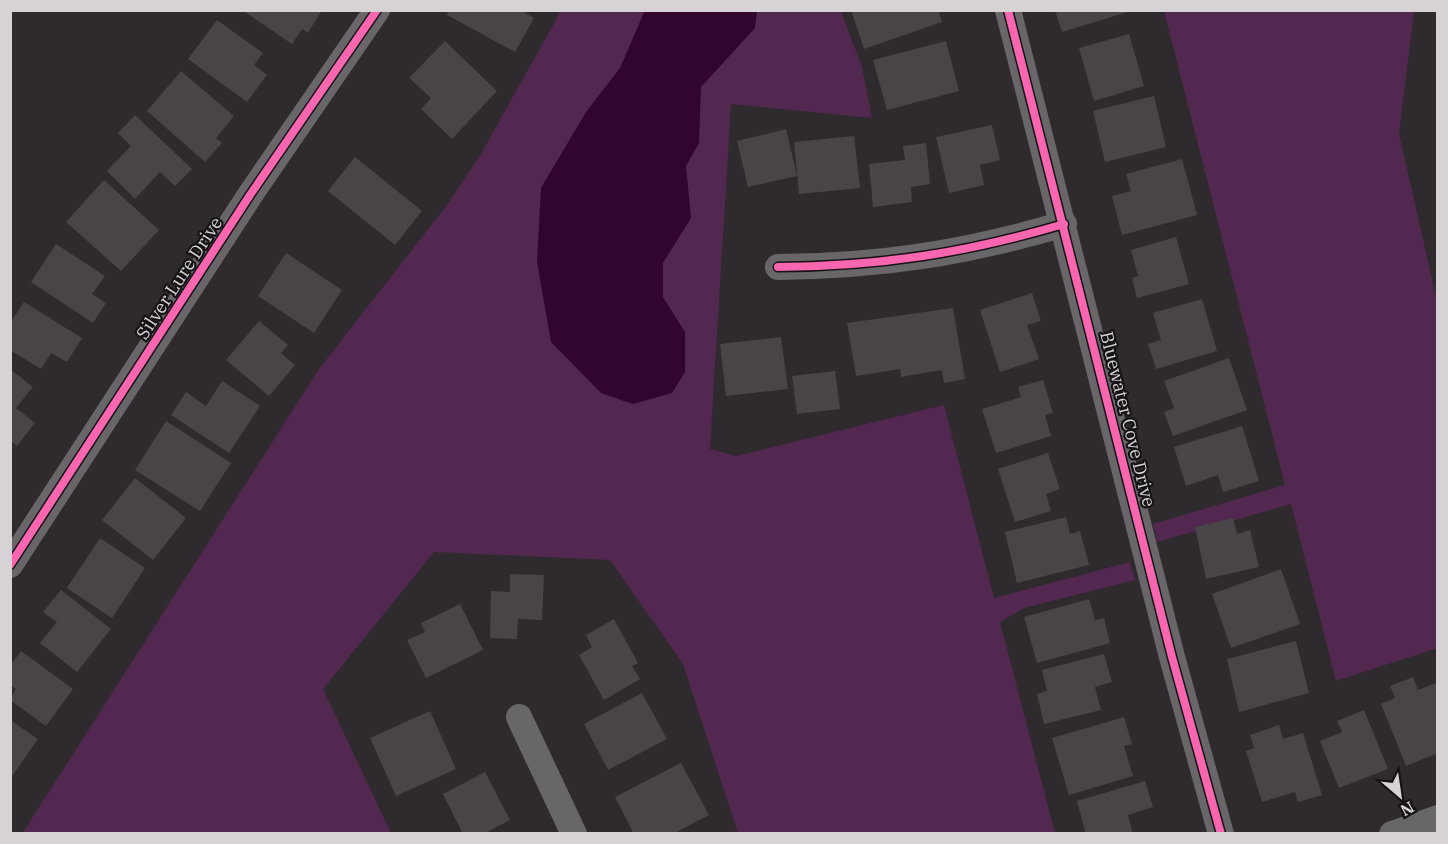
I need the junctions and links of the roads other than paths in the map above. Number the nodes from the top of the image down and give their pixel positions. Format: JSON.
{"nodes":[{"id":1,"x":377,"y":10,"type":"edge"},
{"id":2,"x":1008,"y":10,"type":"edge"},
{"id":3,"x":1064,"y":224,"type":"junction"},
{"id":4,"x":778,"y":267,"type":"dead end"},
{"id":5,"x":10,"y":565,"type":"edge"},
{"id":6,"x":519,"y":717,"type":"dead end"},
{"id":7,"x":1437,"y":818,"type":"edge"},
{"id":8,"x":574,"y":834,"type":"edge"},
{"id":9,"x":1221,"y":834,"type":"edge"},
{"id":10,"x":1392,"y":834,"type":"edge"}],
"edges":[{"from":1,"to":5,"type":"street","name":"Silver Lure Drive"},
{"from":2,"to":3,"type":"street","name":"Bluewater Cove Drive"},
{"from":3,"to":4,"type":"street"},
{"from":3,"to":9,"type":"street","name":"Bluewater Cove Drive"},
{"from":6,"to":8,"type":"street"},
{"from":7,"to":10,"type":"street"}]}
